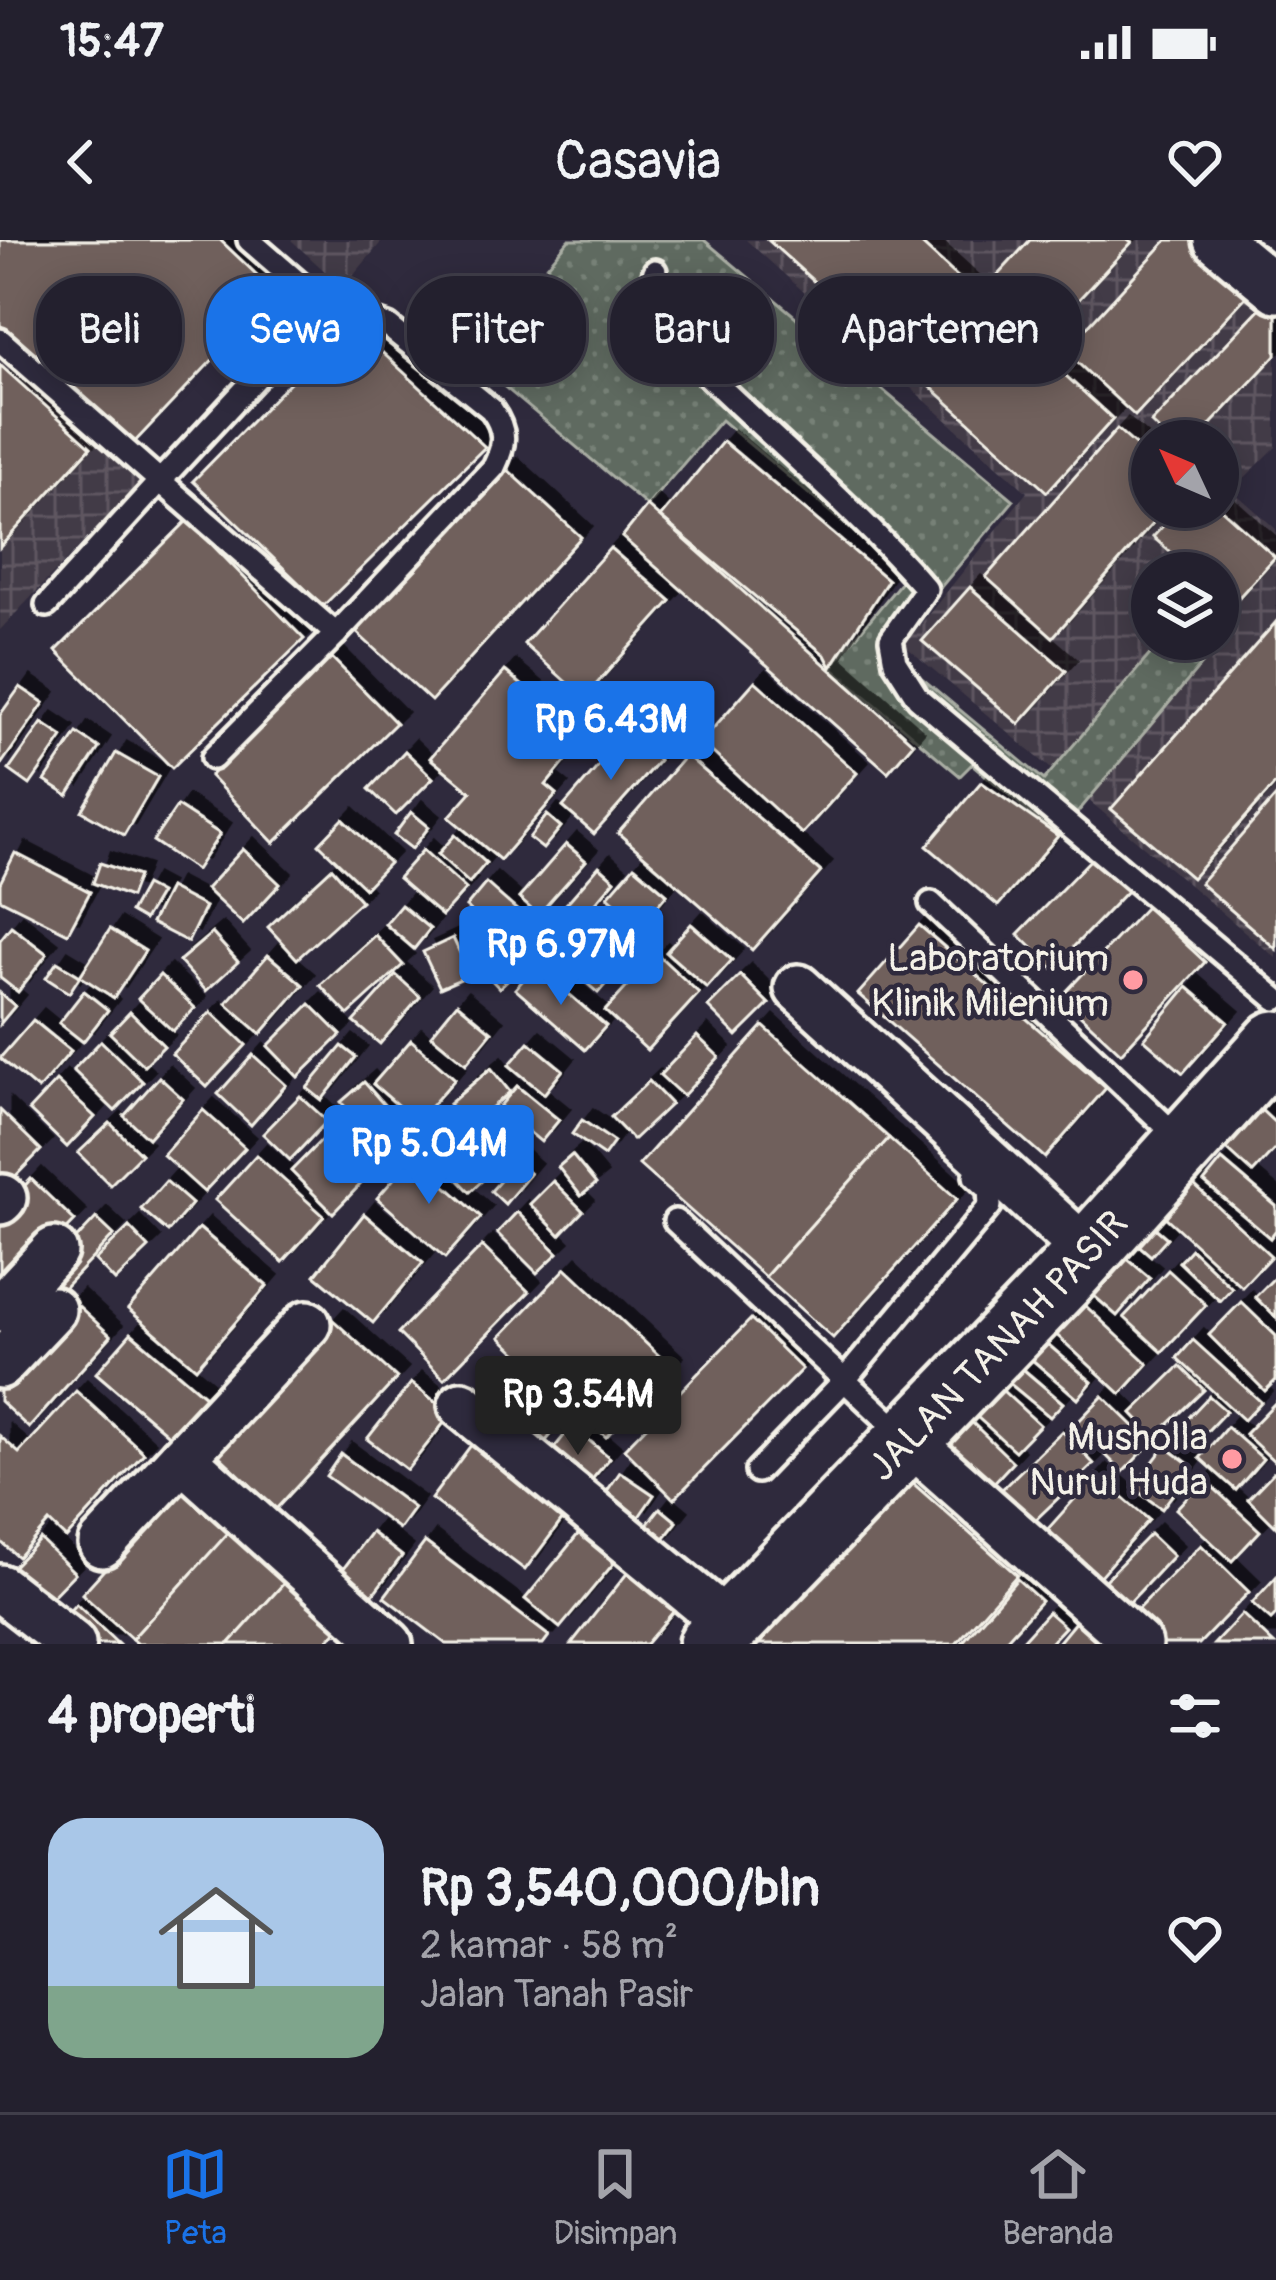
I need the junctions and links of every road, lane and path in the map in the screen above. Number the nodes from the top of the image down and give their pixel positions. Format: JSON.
{"nodes":[{"id":1,"x":249,"y":240,"type":"edge"},
{"id":2,"x":1216,"y":240,"type":"edge"},
{"id":3,"x":655,"y":271,"type":"dead end"},
{"id":4,"x":291,"y":276,"type":"edge"},
{"id":5,"x":1276,"y":289,"type":"edge"},
{"id":6,"x":383,"y":324,"type":"edge"},
{"id":7,"x":0,"y":340,"type":"edge"},
{"id":8,"x":250,"y":384,"type":"edge"},
{"id":9,"x":160,"y":481,"type":"junction"},
{"id":10,"x":47,"y":605,"type":"dead end"},
{"id":11,"x":336,"y":634,"type":"junction"},
{"id":12,"x":213,"y":758,"type":"dead end"},
{"id":13,"x":932,"y":903,"type":"dead end"},
{"id":14,"x":798,"y":988,"type":"dead end"},
{"id":15,"x":1276,"y":999,"type":"edge"},
{"id":16,"x":826,"y":1043,"type":"dead end"},
{"id":17,"x":1276,"y":1044,"type":"edge"},
{"id":18,"x":1187,"y":1146,"type":"junction"},
{"id":19,"x":674,"y":1221,"type":"dead end"},
{"id":20,"x":54,"y":1251,"type":"dead end"},
{"id":21,"x":1088,"y":1252,"type":"junction"},
{"id":22,"x":0,"y":1309,"type":"edge"},
{"id":23,"x":52,"y":1310,"type":"dead end"},
{"id":24,"x":307,"y":1324,"type":"dead end"},
{"id":25,"x":0,"y":1365,"type":"edge"},
{"id":26,"x":843,"y":1382,"type":"junction"},
{"id":27,"x":462,"y":1405,"type":"dead end"},
{"id":28,"x":905,"y":1437,"type":"junction"},
{"id":29,"x":182,"y":1458,"type":"junction"},
{"id":30,"x":757,"y":1471,"type":"dead end"},
{"id":31,"x":102,"y":1544,"type":"dead end"},
{"id":32,"x":0,"y":1588,"type":"edge"},
{"id":33,"x":720,"y":1634,"type":"edge"},
{"id":34,"x":72,"y":1644,"type":"edge"},
{"id":35,"x":389,"y":1644,"type":"edge"},
{"id":36,"x":1138,"y":1644,"type":"edge"}],
"edges":[{"from":1,"to":4,"type":"lane"},
{"from":2,"to":5,"type":"street"},
{"from":3,"to":15,"type":"lane"},
{"from":6,"to":11,"type":"lane"},
{"from":7,"to":9,"type":"lane"},
{"from":8,"to":9,"type":"lane"},
{"from":9,"to":10,"type":"lane"},
{"from":9,"to":11,"type":"lane"},
{"from":11,"to":12,"type":"lane"},
{"from":13,"to":18,"type":"lane"},
{"from":14,"to":21,"type":"street"},
{"from":16,"to":26,"type":"lane"},
{"from":17,"to":18,"type":"street","name":"JALAN TANAH PASIR"},
{"from":18,"to":21,"type":"street","name":"JALAN TANAH PASIR"},
{"from":19,"to":26,"type":"lane"},
{"from":20,"to":22,"type":"street"},
{"from":21,"to":28,"type":"street","name":"JALAN TANAH PASIR"},
{"from":23,"to":25,"type":"street"},
{"from":24,"to":29,"type":"street"},
{"from":26,"to":28,"type":"lane"},
{"from":26,"to":30,"type":"lane"},
{"from":27,"to":33,"type":"street"},
{"from":28,"to":33,"type":"street","name":"JALAN TANAH PASIR"},
{"from":28,"to":36,"type":"street"},
{"from":29,"to":31,"type":"street"},
{"from":29,"to":35,"type":"street"},
{"from":32,"to":34,"type":"street"}]}
